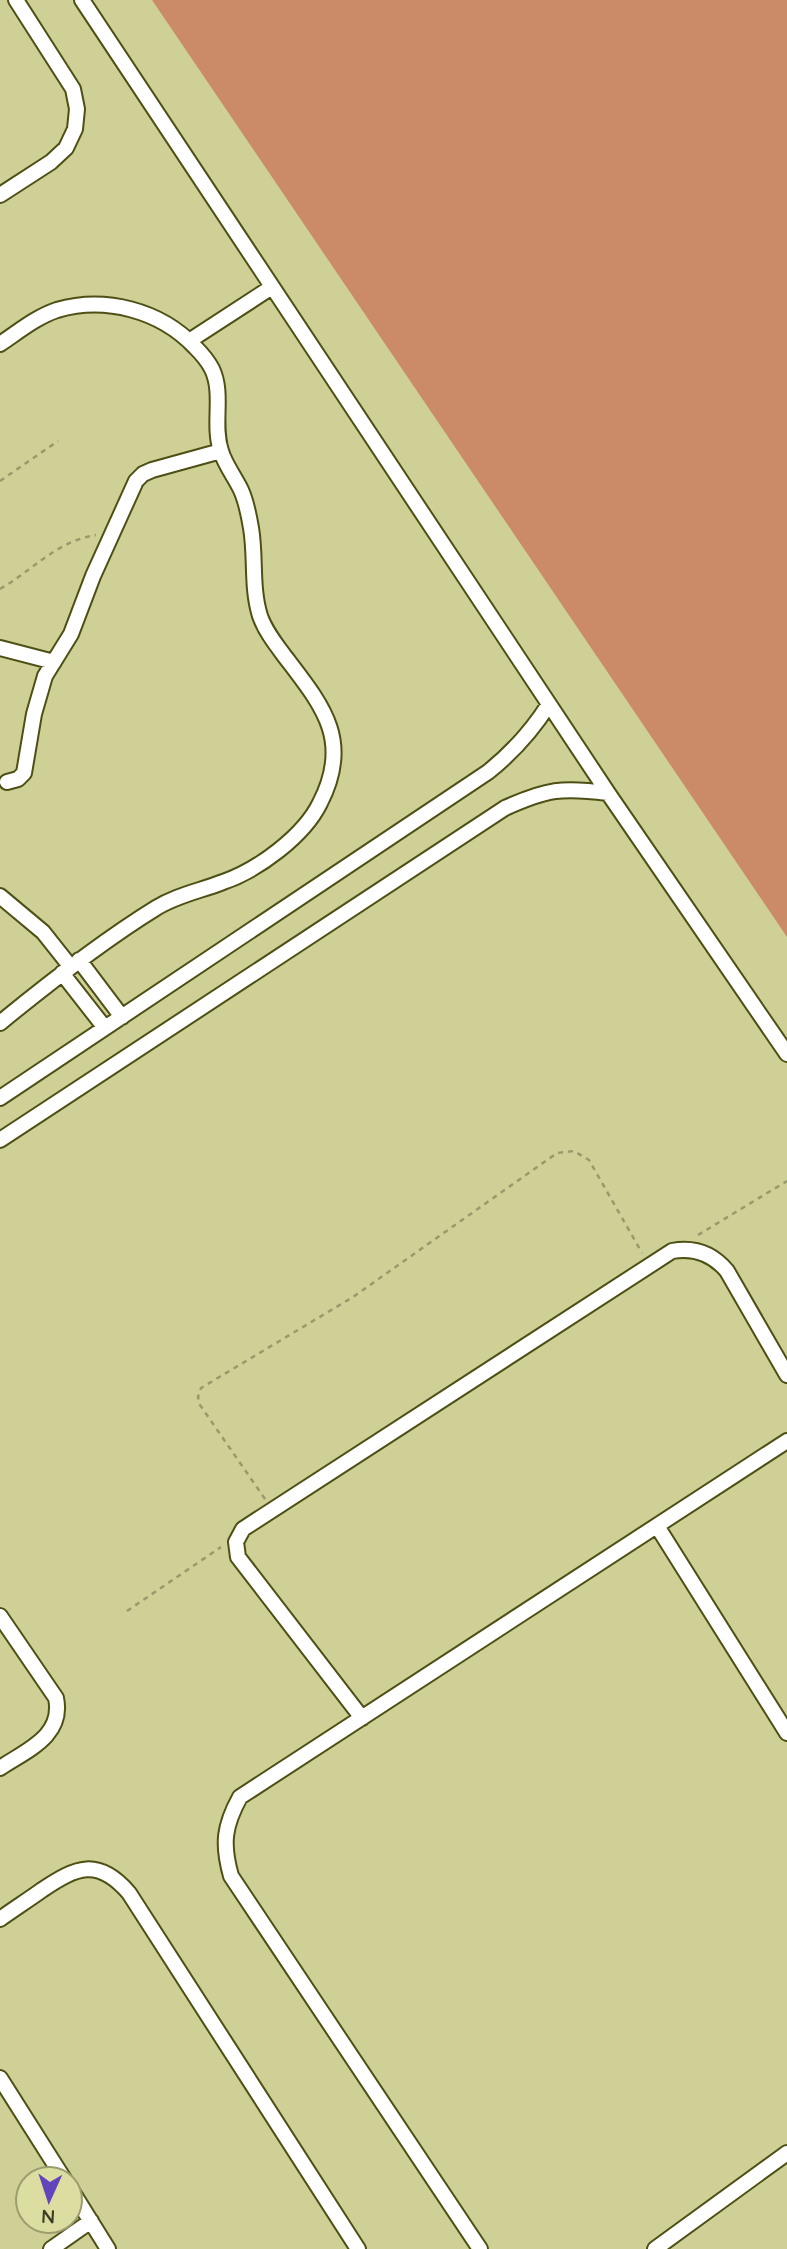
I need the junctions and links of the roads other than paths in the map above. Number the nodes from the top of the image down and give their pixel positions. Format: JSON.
{"nodes":[{"id":1,"x":16,"y":0,"type":"edge"},
{"id":2,"x":82,"y":0,"type":"edge"},
{"id":3,"x":0,"y":195,"type":"edge"},
{"id":4,"x":272,"y":287,"type":"junction"},
{"id":5,"x":189,"y":341,"type":"junction"},
{"id":6,"x":0,"y":344,"type":"edge"},
{"id":7,"x":220,"y":451,"type":"junction"},
{"id":8,"x":0,"y":648,"type":"edge"},
{"id":9,"x":54,"y":662,"type":"junction"},
{"id":10,"x":549,"y":704,"type":"junction"},
{"id":11,"x":7,"y":782,"type":"dead end"},
{"id":12,"x":608,"y":793,"type":"junction"},
{"id":13,"x":0,"y":896,"type":"edge"},
{"id":14,"x":70,"y":966,"type":"junction"},
{"id":15,"x":122,"y":1017,"type":"junction"},
{"id":16,"x":0,"y":1023,"type":"edge"},
{"id":17,"x":105,"y":1028,"type":"junction"},
{"id":18,"x":787,"y":1054,"type":"edge"},
{"id":19,"x":0,"y":1098,"type":"edge"},
{"id":20,"x":0,"y":1140,"type":"edge"},
{"id":21,"x":787,"y":1375,"type":"edge"},
{"id":22,"x":787,"y":1441,"type":"edge"},
{"id":23,"x":657,"y":1526,"type":"junction"},
{"id":24,"x":0,"y":1616,"type":"edge"},
{"id":25,"x":6,"y":1636,"type":"edge"},
{"id":26,"x":362,"y":1718,"type":"junction"},
{"id":27,"x":787,"y":1733,"type":"edge"},
{"id":28,"x":0,"y":1768,"type":"edge"},
{"id":29,"x":0,"y":1919,"type":"edge"},
{"id":30,"x":0,"y":2078,"type":"edge"},
{"id":31,"x":787,"y":2152,"type":"edge"},
{"id":32,"x":55,"y":2165,"type":"edge"},
{"id":33,"x":84,"y":2210,"type":"edge"},
{"id":34,"x":91,"y":2221,"type":"junction"},
{"id":35,"x":51,"y":2249,"type":"edge"},
{"id":36,"x":108,"y":2249,"type":"edge"},
{"id":37,"x":358,"y":2249,"type":"edge"},
{"id":38,"x":480,"y":2249,"type":"edge"},
{"id":39,"x":655,"y":2249,"type":"edge"}],
"edges":[{"from":1,"to":3,"type":"street"},
{"from":2,"to":4,"type":"street"},
{"from":4,"to":5,"type":"street"},
{"from":4,"to":10,"type":"street"},
{"from":5,"to":6,"type":"street"},
{"from":5,"to":7,"type":"street"},
{"from":7,"to":9,"type":"street"},
{"from":7,"to":14,"type":"street"},
{"from":8,"to":9,"type":"street"},
{"from":9,"to":11,"type":"street"},
{"from":10,"to":12,"type":"street"},
{"from":10,"to":15,"type":"street"},
{"from":12,"to":18,"type":"street"},
{"from":12,"to":20,"type":"street"},
{"from":13,"to":14,"type":"street"},
{"from":14,"to":15,"type":"street"},
{"from":14,"to":16,"type":"street"},
{"from":14,"to":17,"type":"street"},
{"from":15,"to":17,"type":"street"},
{"from":17,"to":19,"type":"street"},
{"from":21,"to":26,"type":"street"},
{"from":22,"to":23,"type":"street"},
{"from":23,"to":26,"type":"street"},
{"from":23,"to":27,"type":"street"},
{"from":24,"to":25,"type":"street"},
{"from":25,"to":28,"type":"street"},
{"from":26,"to":38,"type":"street"},
{"from":29,"to":37,"type":"street"},
{"from":30,"to":32,"type":"street"},
{"from":31,"to":39,"type":"street"},
{"from":33,"to":34,"type":"street"},
{"from":34,"to":35,"type":"street"},
{"from":34,"to":36,"type":"street"}]}
